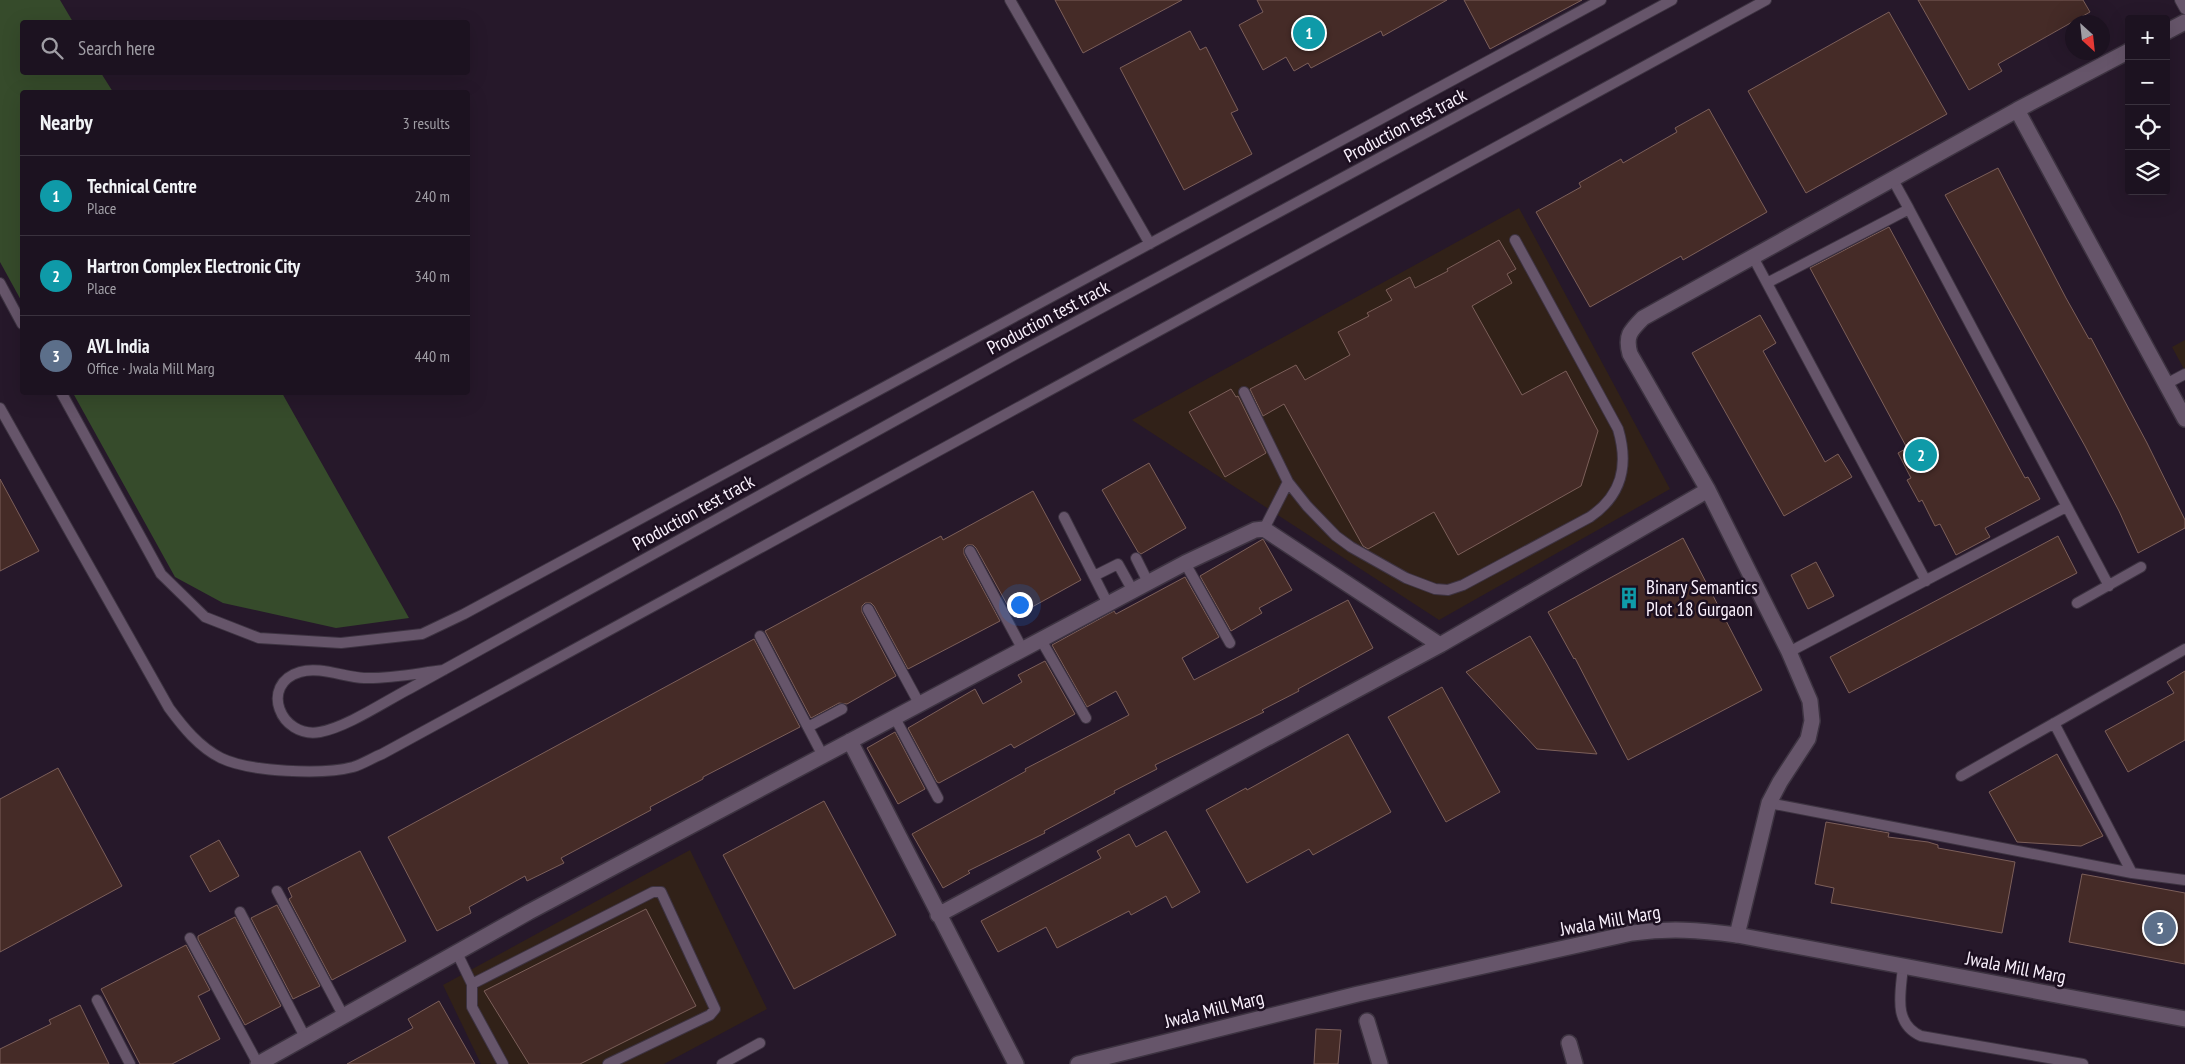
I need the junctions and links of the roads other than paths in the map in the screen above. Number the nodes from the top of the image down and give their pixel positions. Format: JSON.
{"nodes":[{"id":1,"x":1010,"y":0,"type":"edge"},
{"id":2,"x":1601,"y":0,"type":"edge"},
{"id":3,"x":1672,"y":0,"type":"edge"},
{"id":4,"x":1766,"y":0,"type":"edge"},
{"id":5,"x":2180,"y":0,"type":"edge"},
{"id":6,"x":2185,"y":9,"type":"edge"},
{"id":7,"x":2185,"y":22,"type":"edge"},
{"id":8,"x":2170,"y":30,"type":"edge"},
{"id":9,"x":2125,"y":53,"type":"edge"},
{"id":10,"x":2017,"y":110,"type":"junction"},
{"id":11,"x":1893,"y":180,"type":"junction"},
{"id":12,"x":1909,"y":210,"type":"junction"},
{"id":13,"x":1515,"y":240,"type":"dead end"},
{"id":14,"x":1150,"y":244,"type":"junction"},
{"id":15,"x":1753,"y":257,"type":"junction"},
{"id":16,"x":0,"y":283,"type":"edge"},
{"id":17,"x":1767,"y":283,"type":"junction"},
{"id":18,"x":20,"y":320,"type":"edge"},
{"id":19,"x":2185,"y":374,"type":"edge"},
{"id":20,"x":2166,"y":384,"type":"junction"},
{"id":21,"x":1244,"y":392,"type":"dead end"},
{"id":22,"x":63,"y":395,"type":"edge"},
{"id":23,"x":0,"y":408,"type":"edge"},
{"id":24,"x":2185,"y":419,"type":"edge"},
{"id":25,"x":1288,"y":482,"type":"junction"},
{"id":26,"x":1708,"y":490,"type":"junction"},
{"id":27,"x":2066,"y":507,"type":"junction"},
{"id":28,"x":1064,"y":517,"type":"dead end"},
{"id":29,"x":1264,"y":529,"type":"junction"},
{"id":30,"x":970,"y":551,"type":"dead end"},
{"id":31,"x":1136,"y":558,"type":"dead end"},
{"id":32,"x":1185,"y":563,"type":"junction"},
{"id":33,"x":2142,"y":567,"type":"dead end"},
{"id":34,"x":1094,"y":576,"type":"junction"},
{"id":35,"x":1926,"y":582,"type":"junction"},
{"id":36,"x":1149,"y":584,"type":"junction"},
{"id":37,"x":2109,"y":586,"type":"junction"},
{"id":38,"x":1133,"y":591,"type":"junction"},
{"id":39,"x":2077,"y":603,"type":"dead end"},
{"id":40,"x":1108,"y":604,"type":"junction"},
{"id":41,"x":868,"y":609,"type":"dead end"},
{"id":42,"x":760,"y":636,"type":"dead end"},
{"id":43,"x":1041,"y":640,"type":"junction"},
{"id":44,"x":1230,"y":643,"type":"dead end"},
{"id":45,"x":1440,"y":645,"type":"junction"},
{"id":46,"x":1023,"y":650,"type":"junction"},
{"id":47,"x":2185,"y":650,"type":"edge"},
{"id":48,"x":1789,"y":652,"type":"junction"},
{"id":49,"x":444,"y":670,"type":"junction"},
{"id":50,"x":920,"y":705,"type":"junction"},
{"id":51,"x":842,"y":709,"type":"dead end"},
{"id":52,"x":895,"y":718,"type":"junction"},
{"id":53,"x":1086,"y":718,"type":"dead end"},
{"id":54,"x":2054,"y":723,"type":"junction"},
{"id":55,"x":808,"y":727,"type":"junction"},
{"id":56,"x":850,"y":741,"type":"junction"},
{"id":57,"x":823,"y":756,"type":"junction"},
{"id":58,"x":1961,"y":776,"type":"dead end"},
{"id":59,"x":938,"y":798,"type":"dead end"},
{"id":60,"x":1769,"y":803,"type":"junction"},
{"id":61,"x":2132,"y":873,"type":"junction"},
{"id":62,"x":2185,"y":880,"type":"edge"},
{"id":63,"x":277,"y":891,"type":"dead end"},
{"id":64,"x":240,"y":912,"type":"dead end"},
{"id":65,"x":938,"y":915,"type":"junction"},
{"id":66,"x":1737,"y":935,"type":"junction"},
{"id":67,"x":190,"y":938,"type":"dead end"},
{"id":68,"x":457,"y":953,"type":"junction"},
{"id":69,"x":1903,"y":966,"type":"junction"},
{"id":70,"x":472,"y":984,"type":"junction"},
{"id":71,"x":97,"y":1000,"type":"dead end"},
{"id":72,"x":343,"y":1015,"type":"junction"},
{"id":73,"x":2185,"y":1019,"type":"edge"},
{"id":74,"x":1367,"y":1021,"type":"dead end"},
{"id":75,"x":305,"y":1037,"type":"junction"},
{"id":76,"x":760,"y":1043,"type":"dead end"},
{"id":77,"x":1569,"y":1044,"type":"dead end"},
{"id":78,"x":1119,"y":1059,"type":"edge"},
{"id":79,"x":130,"y":1064,"type":"edge"},
{"id":80,"x":258,"y":1064,"type":"edge"},
{"id":81,"x":503,"y":1064,"type":"edge"},
{"id":82,"x":608,"y":1064,"type":"edge"},
{"id":83,"x":722,"y":1064,"type":"edge"},
{"id":84,"x":1016,"y":1064,"type":"edge"},
{"id":85,"x":1078,"y":1064,"type":"edge"},
{"id":86,"x":1380,"y":1064,"type":"edge"},
{"id":87,"x":1575,"y":1064,"type":"edge"},
{"id":88,"x":2082,"y":1064,"type":"edge"}],
"edges":[{"from":1,"to":14,"type":"lane"},
{"from":2,"to":14,"type":"lane"},
{"from":3,"to":49,"type":"lane","name":"Production test track"},
{"from":4,"to":23,"type":"lane"},
{"from":5,"to":6,"type":"lane"},
{"from":7,"to":8,"type":"street"},
{"from":9,"to":10,"type":"street"},
{"from":10,"to":11,"type":"street"},
{"from":10,"to":20,"type":"street"},
{"from":11,"to":12,"type":"lane"},
{"from":11,"to":15,"type":"street"},
{"from":12,"to":17,"type":"lane"},
{"from":12,"to":27,"type":"lane"},
{"from":13,"to":25,"type":"lane"},
{"from":14,"to":22,"type":"lane"},
{"from":15,"to":17,"type":"lane"},
{"from":15,"to":26,"type":"street"},
{"from":16,"to":18,"type":"lane"},
{"from":17,"to":35,"type":"lane"},
{"from":19,"to":20,"type":"lane"},
{"from":20,"to":24,"type":"street"},
{"from":21,"to":25,"type":"lane"},
{"from":25,"to":29,"type":"lane"},
{"from":26,"to":45,"type":"street"},
{"from":26,"to":48,"type":"street"},
{"from":27,"to":35,"type":"lane"},
{"from":27,"to":37,"type":"lane"},
{"from":28,"to":34,"type":"lane"},
{"from":29,"to":32,"type":"street"},
{"from":29,"to":45,"type":"street"},
{"from":30,"to":46,"type":"lane"},
{"from":31,"to":36,"type":"lane"},
{"from":32,"to":36,"type":"street"},
{"from":32,"to":44,"type":"lane"},
{"from":33,"to":37,"type":"lane"},
{"from":34,"to":38,"type":"lane"},
{"from":34,"to":40,"type":"lane"},
{"from":35,"to":48,"type":"lane"},
{"from":36,"to":38,"type":"street"},
{"from":37,"to":39,"type":"lane"},
{"from":38,"to":40,"type":"street"},
{"from":40,"to":43,"type":"street"},
{"from":41,"to":50,"type":"lane"},
{"from":42,"to":55,"type":"lane"},
{"from":43,"to":46,"type":"street"},
{"from":43,"to":53,"type":"lane"},
{"from":45,"to":65,"type":"street"},
{"from":46,"to":50,"type":"street"},
{"from":47,"to":54,"type":"lane"},
{"from":48,"to":60,"type":"street"},
{"from":49,"to":49,"type":"lane","name":"Production test track"},
{"from":50,"to":52,"type":"street"},
{"from":51,"to":55,"type":"lane"},
{"from":52,"to":56,"type":"street"},
{"from":52,"to":59,"type":"lane"},
{"from":54,"to":58,"type":"lane"},
{"from":54,"to":61,"type":"lane"},
{"from":55,"to":57,"type":"lane"},
{"from":56,"to":57,"type":"street"},
{"from":56,"to":65,"type":"street"},
{"from":57,"to":68,"type":"street"},
{"from":60,"to":61,"type":"lane"},
{"from":60,"to":66,"type":"street"},
{"from":61,"to":62,"type":"lane"},
{"from":63,"to":72,"type":"lane"},
{"from":64,"to":75,"type":"lane"},
{"from":65,"to":84,"type":"street"},
{"from":66,"to":69,"type":"street","name":"Jwala Mill Marg"},
{"from":66,"to":78,"type":"street","name":"Jwala Mill Marg"},
{"from":67,"to":80,"type":"lane"},
{"from":68,"to":70,"type":"lane"},
{"from":68,"to":72,"type":"street"},
{"from":69,"to":73,"type":"street","name":"Jwala Mill Marg"},
{"from":69,"to":88,"type":"lane"},
{"from":70,"to":81,"type":"lane"},
{"from":70,"to":82,"type":"lane"},
{"from":71,"to":79,"type":"lane"},
{"from":72,"to":75,"type":"street"},
{"from":74,"to":86,"type":"street"},
{"from":75,"to":80,"type":"street"},
{"from":76,"to":83,"type":"lane"},
{"from":77,"to":87,"type":"street"},
{"from":78,"to":85,"type":"street","name":"Jwala Mill Marg"}]}
